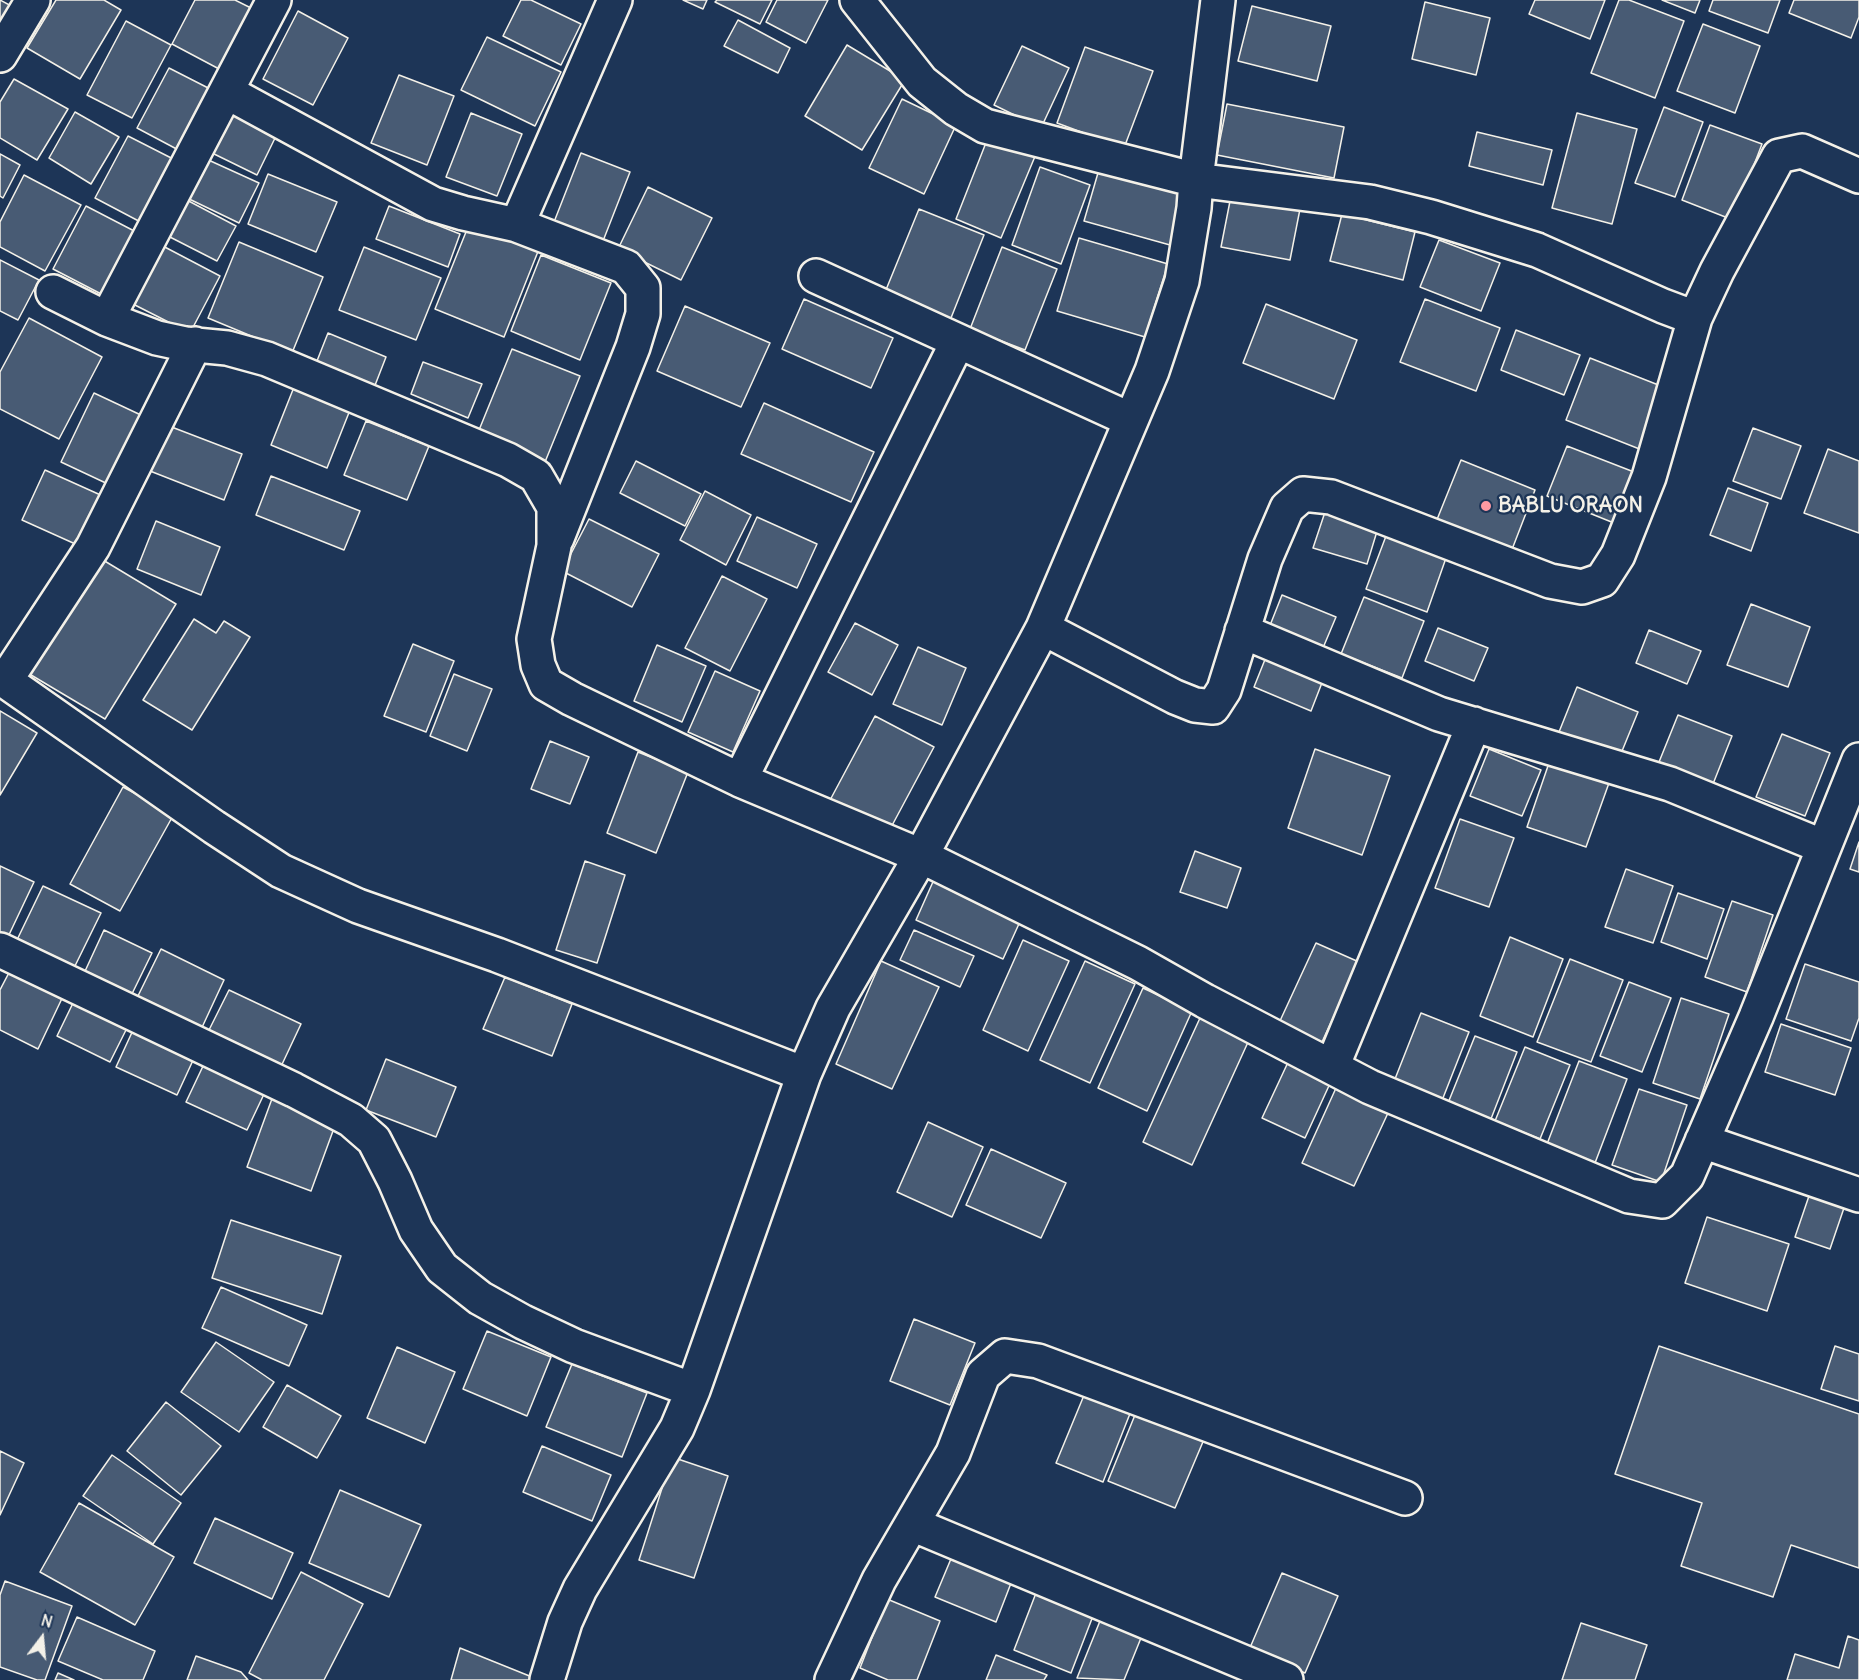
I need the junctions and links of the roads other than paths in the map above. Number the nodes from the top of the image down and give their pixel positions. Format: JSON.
{"nodes":[{"id":1,"x":33,"y":0,"type":"edge"},
{"id":2,"x":274,"y":0,"type":"edge"},
{"id":3,"x":615,"y":0,"type":"edge"},
{"id":4,"x":857,"y":0,"type":"edge"},
{"id":5,"x":1218,"y":0,"type":"edge"},
{"id":6,"x":0,"y":55,"type":"edge"},
{"id":7,"x":227,"y":92,"type":"junction"},
{"id":8,"x":1859,"y":176,"type":"edge"},
{"id":9,"x":1196,"y":180,"type":"junction"},
{"id":10,"x":517,"y":225,"type":"junction"},
{"id":11,"x":816,"y":276,"type":"dead end"},
{"id":12,"x":53,"y":292,"type":"dead end"},
{"id":13,"x":1695,"y":318,"type":"junction"},
{"id":14,"x":106,"y":319,"type":"junction"},
{"id":15,"x":958,"y":341,"type":"junction"},
{"id":16,"x":195,"y":344,"type":"junction"},
{"id":17,"x":1131,"y":420,"type":"junction"},
{"id":18,"x":554,"y":546,"type":"junction"},
{"id":19,"x":1043,"y":628,"type":"junction"},
{"id":20,"x":1242,"y":631,"type":"junction"},
{"id":21,"x":3,"y":679,"type":"edge"},
{"id":22,"x":1474,"y":724,"type":"junction"},
{"id":23,"x":1859,"y":760,"type":"edge"},
{"id":24,"x":740,"y":780,"type":"junction"},
{"id":25,"x":1824,"y":847,"type":"junction"},
{"id":26,"x":921,"y":856,"type":"junction"},
{"id":27,"x":0,"y":950,"type":"edge"},
{"id":28,"x":1332,"y":1067,"type":"junction"},
{"id":29,"x":804,"y":1074,"type":"junction"},
{"id":30,"x":1702,"y":1141,"type":"junction"},
{"id":31,"x":1859,"y":1195,"type":"edge"},
{"id":32,"x":693,"y":1390,"type":"junction"},
{"id":33,"x":1405,"y":1498,"type":"dead end"},
{"id":34,"x":912,"y":1524,"type":"junction"},
{"id":35,"x":547,"y":1680,"type":"edge"},
{"id":36,"x":832,"y":1680,"type":"edge"},
{"id":37,"x":1286,"y":1680,"type":"edge"}],
"edges":[{"from":1,"to":6,"type":"street"},
{"from":2,"to":7,"type":"street"},
{"from":3,"to":10,"type":"street"},
{"from":4,"to":9,"type":"street"},
{"from":5,"to":9,"type":"street"},
{"from":7,"to":10,"type":"street"},
{"from":7,"to":14,"type":"street"},
{"from":8,"to":13,"type":"street"},
{"from":9,"to":13,"type":"street"},
{"from":9,"to":17,"type":"street"},
{"from":10,"to":18,"type":"street"},
{"from":11,"to":15,"type":"street"},
{"from":12,"to":14,"type":"street"},
{"from":13,"to":20,"type":"street"},
{"from":14,"to":16,"type":"street"},
{"from":15,"to":17,"type":"street"},
{"from":15,"to":24,"type":"street"},
{"from":16,"to":18,"type":"street"},
{"from":16,"to":21,"type":"street"},
{"from":17,"to":19,"type":"street"},
{"from":18,"to":24,"type":"street"},
{"from":19,"to":20,"type":"street"},
{"from":19,"to":26,"type":"street"},
{"from":20,"to":22,"type":"street"},
{"from":21,"to":29,"type":"street"},
{"from":22,"to":25,"type":"street"},
{"from":22,"to":28,"type":"street"},
{"from":23,"to":25,"type":"street"},
{"from":24,"to":26,"type":"street"},
{"from":25,"to":30,"type":"street"},
{"from":26,"to":28,"type":"street"},
{"from":26,"to":29,"type":"street"},
{"from":27,"to":32,"type":"street"},
{"from":28,"to":30,"type":"street"},
{"from":29,"to":32,"type":"street"},
{"from":30,"to":31,"type":"street"},
{"from":32,"to":35,"type":"street"},
{"from":33,"to":34,"type":"street"},
{"from":34,"to":36,"type":"street"},
{"from":34,"to":37,"type":"street"}]}
